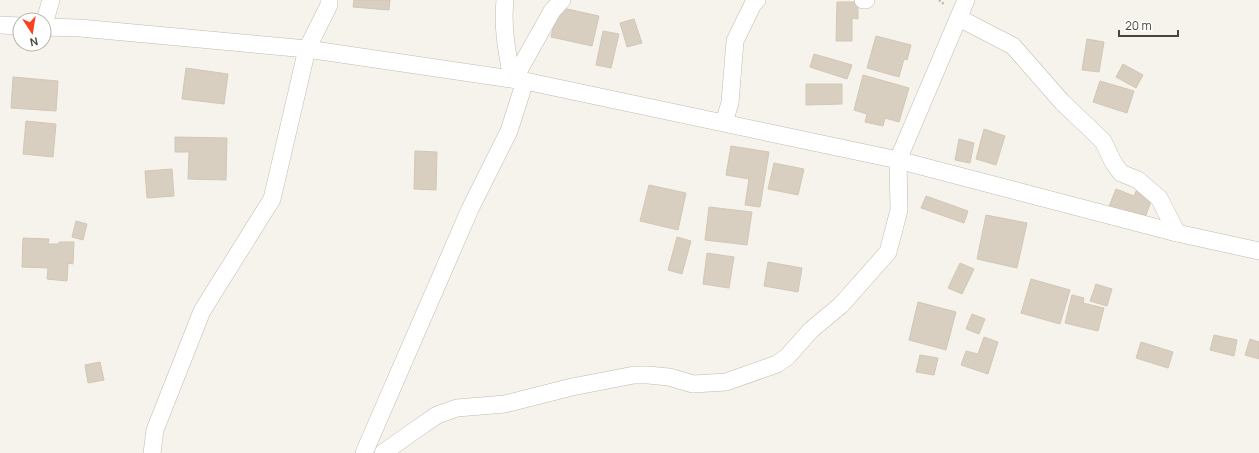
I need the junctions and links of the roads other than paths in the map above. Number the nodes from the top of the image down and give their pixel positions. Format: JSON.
{"nodes":[{"id":1,"x":50,"y":0,"type":"edge"},
{"id":2,"x":329,"y":0,"type":"edge"},
{"id":3,"x":505,"y":0,"type":"edge"},
{"id":4,"x":562,"y":0,"type":"edge"},
{"id":5,"x":758,"y":0,"type":"edge"},
{"id":6,"x":863,"y":0,"type":"edge"},
{"id":7,"x":866,"y":0,"type":"edge"},
{"id":8,"x":966,"y":0,"type":"edge"},
{"id":9,"x":47,"y":12,"type":"edge"},
{"id":10,"x":959,"y":18,"type":"junction"},
{"id":11,"x":0,"y":25,"type":"edge"},
{"id":12,"x":12,"y":26,"type":"edge"},
{"id":13,"x":52,"y":27,"type":"edge"},
{"id":14,"x":307,"y":49,"type":"junction"},
{"id":15,"x":517,"y":80,"type":"junction"},
{"id":16,"x":724,"y":122,"type":"junction"},
{"id":17,"x":898,"y":160,"type":"junction"},
{"id":18,"x":1177,"y":233,"type":"junction"},
{"id":19,"x":1259,"y":251,"type":"edge"},
{"id":20,"x":152,"y":453,"type":"edge"},
{"id":21,"x":364,"y":453,"type":"edge"},
{"id":22,"x":383,"y":453,"type":"edge"}],
"edges":[{"from":1,"to":9,"type":"street"},
{"from":2,"to":14,"type":"street"},
{"from":3,"to":15,"type":"street"},
{"from":4,"to":15,"type":"street"},
{"from":5,"to":16,"type":"street"},
{"from":6,"to":7,"type":"street"},
{"from":8,"to":10,"type":"street"},
{"from":10,"to":17,"type":"street"},
{"from":10,"to":18,"type":"street"},
{"from":11,"to":12,"type":"street"},
{"from":13,"to":14,"type":"street"},
{"from":14,"to":15,"type":"street"},
{"from":14,"to":20,"type":"street"},
{"from":15,"to":16,"type":"street"},
{"from":15,"to":21,"type":"street"},
{"from":16,"to":17,"type":"street"},
{"from":17,"to":18,"type":"street"},
{"from":17,"to":22,"type":"street"},
{"from":18,"to":19,"type":"street"}]}
